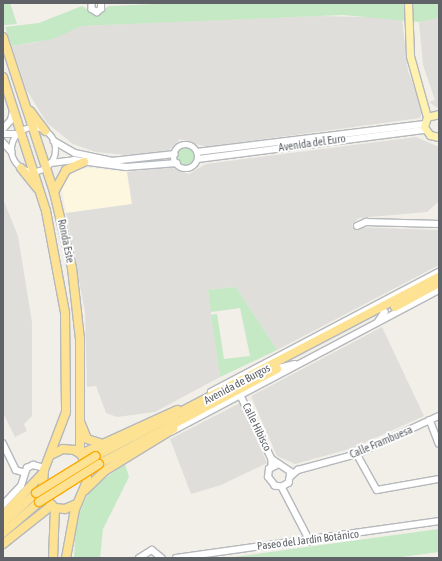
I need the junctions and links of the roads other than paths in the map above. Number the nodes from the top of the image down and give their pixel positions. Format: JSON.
{"nodes":[{"id":1,"x":89,"y":4,"type":"edge"},
{"id":2,"x":103,"y":4,"type":"edge"},
{"id":3,"x":409,"y":4,"type":"edge"},
{"id":4,"x":3,"y":37,"type":"edge"},
{"id":5,"x":3,"y":77,"type":"edge"},
{"id":6,"x":27,"y":107,"type":"junction"},
{"id":7,"x":14,"y":108,"type":"junction"},
{"id":8,"x":429,"y":118,"type":"edge"},
{"id":9,"x":33,"y":128,"type":"junction"},
{"id":10,"x":3,"y":129,"type":"edge"},
{"id":11,"x":45,"y":131,"type":"junction"},
{"id":12,"x":20,"y":133,"type":"junction"},
{"id":13,"x":3,"y":134,"type":"edge"},
{"id":14,"x":439,"y":137,"type":"edge"},
{"id":15,"x":54,"y":140,"type":"junction"},
{"id":16,"x":3,"y":142,"type":"edge"},
{"id":17,"x":12,"y":152,"type":"junction"},
{"id":18,"x":197,"y":152,"type":"junction"},
{"id":19,"x":175,"y":154,"type":"junction"},
{"id":20,"x":198,"y":159,"type":"junction"},
{"id":21,"x":84,"y":162,"type":"junction"},
{"id":22,"x":177,"y":164,"type":"junction"},
{"id":23,"x":49,"y":166,"type":"junction"},
{"id":24,"x":21,"y":168,"type":"junction"},
{"id":25,"x":34,"y":172,"type":"junction"},
{"id":26,"x":40,"y":192,"type":"junction"},
{"id":27,"x":54,"y":192,"type":"junction"},
{"id":28,"x":439,"y":224,"type":"edge"},
{"id":29,"x":357,"y":226,"type":"dead end"},
{"id":30,"x":437,"y":280,"type":"edge"},
{"id":31,"x":439,"y":290,"type":"edge"},
{"id":32,"x":400,"y":292,"type":"junction"},
{"id":33,"x":395,"y":303,"type":"junction"},
{"id":34,"x":380,"y":308,"type":"junction"},
{"id":35,"x":406,"y":308,"type":"junction"},
{"id":36,"x":352,"y":317,"type":"junction"},
{"id":37,"x":378,"y":322,"type":"junction"},
{"id":38,"x":330,"y":335,"type":"junction"},
{"id":39,"x":310,"y":345,"type":"junction"},
{"id":40,"x":284,"y":353,"type":"junction"},
{"id":41,"x":302,"y":363,"type":"junction"},
{"id":42,"x":279,"y":368,"type":"junction"},
{"id":43,"x":240,"y":376,"type":"junction"},
{"id":44,"x":238,"y":390,"type":"junction"},
{"id":45,"x":201,"y":403,"type":"junction"},
{"id":46,"x":177,"y":410,"type":"junction"},
{"id":47,"x":197,"y":412,"type":"junction"},
{"id":48,"x":79,"y":416,"type":"junction"},
{"id":49,"x":439,"y":416,"type":"edge"},
{"id":50,"x":430,"y":420,"type":"junction"},
{"id":51,"x":163,"y":436,"type":"junction"},
{"id":52,"x":439,"y":442,"type":"edge"},
{"id":53,"x":3,"y":443,"type":"edge"},
{"id":54,"x":103,"y":444,"type":"junction"},
{"id":55,"x":81,"y":453,"type":"junction"},
{"id":56,"x":53,"y":454,"type":"junction"},
{"id":57,"x":357,"y":454,"type":"junction"},
{"id":58,"x":272,"y":459,"type":"junction"},
{"id":59,"x":98,"y":460,"type":"junction"},
{"id":60,"x":279,"y":464,"type":"junction"},
{"id":61,"x":272,"y":466,"type":"junction"},
{"id":62,"x":289,"y":468,"type":"junction"},
{"id":63,"x":45,"y":469,"type":"junction"},
{"id":64,"x":298,"y":470,"type":"junction"},
{"id":65,"x":24,"y":473,"type":"junction"},
{"id":66,"x":291,"y":476,"type":"junction"},
{"id":67,"x":439,"y":480,"type":"edge"},
{"id":68,"x":285,"y":487,"type":"junction"},
{"id":69,"x":84,"y":491,"type":"junction"},
{"id":70,"x":76,"y":504,"type":"junction"},
{"id":71,"x":3,"y":505,"type":"edge"},
{"id":72,"x":53,"y":507,"type":"junction"},
{"id":73,"x":3,"y":515,"type":"edge"},
{"id":74,"x":439,"y":521,"type":"edge"},
{"id":75,"x":3,"y":523,"type":"edge"},
{"id":76,"x":3,"y":533,"type":"edge"},
{"id":77,"x":310,"y":541,"type":"junction"},
{"id":78,"x":3,"y":544,"type":"edge"},
{"id":79,"x":163,"y":557,"type":"edge"},
{"id":80,"x":53,"y":558,"type":"edge"},
{"id":81,"x":66,"y":558,"type":"edge"},
{"id":82,"x":139,"y":558,"type":"edge"},
{"id":83,"x":176,"y":558,"type":"edge"}],
"edges":[{"from":1,"to":2,"type":"street"},
{"from":3,"to":8,"type":"main road"},
{"from":4,"to":6,"type":"highway","name":"Ronda Este"},
{"from":5,"to":7,"type":"highway","name":"Ronda Este"},
{"from":6,"to":9,"type":"highway","name":"Ronda Este"},
{"from":6,"to":11,"type":"highway"},
{"from":7,"to":10,"type":"street"},
{"from":7,"to":12,"type":"highway","name":"Ronda Este"},
{"from":8,"to":14,"type":"main road"},
{"from":8,"to":18,"type":"street","name":"Avenida del Euro"},
{"from":8,"to":20,"type":"street","name":"Avenida del Euro"},
{"from":9,"to":11,"type":"street"},
{"from":9,"to":12,"type":"street"},
{"from":9,"to":23,"type":"highway","name":"Ronda Este"},
{"from":11,"to":15,"type":"street"},
{"from":12,"to":13,"type":"street"},
{"from":12,"to":17,"type":"street"},
{"from":12,"to":25,"type":"highway","name":"Ronda Este"},
{"from":15,"to":19,"type":"street"},
{"from":15,"to":23,"type":"street"},
{"from":16,"to":17,"type":"street"},
{"from":17,"to":24,"type":"street"},
{"from":18,"to":19,"type":"street"},
{"from":18,"to":20,"type":"street"},
{"from":19,"to":22,"type":"street"},
{"from":20,"to":22,"type":"street"},
{"from":21,"to":22,"type":"street"},
{"from":21,"to":23,"type":"street"},
{"from":21,"to":27,"type":"highway"},
{"from":23,"to":25,"type":"street"},
{"from":23,"to":27,"type":"highway","name":"Ronda Este"},
{"from":24,"to":25,"type":"street"},
{"from":24,"to":26,"type":"highway"},
{"from":25,"to":26,"type":"highway","name":"Ronda Este"},
{"from":26,"to":56,"type":"highway","name":"Ronda Este"},
{"from":27,"to":48,"type":"highway","name":"Ronda Este"},
{"from":28,"to":29,"type":"street"},
{"from":30,"to":32,"type":"street","name":"Avenida de Burgos"},
{"from":30,"to":33,"type":"highway","name":"Avenida de Burgos"},
{"from":31,"to":35,"type":"street","name":"Avenida de Burgos"},
{"from":32,"to":33,"type":"street"},
{"from":32,"to":34,"type":"street","name":"Avenida de Burgos"},
{"from":33,"to":34,"type":"highway","name":"Avenida de Burgos"},
{"from":33,"to":35,"type":"street"},
{"from":34,"to":36,"type":"street","name":"Avenida de Burgos"},
{"from":34,"to":37,"type":"street"},
{"from":34,"to":38,"type":"highway","name":"Avenida de Burgos"},
{"from":34,"to":42,"type":"highway","name":"Avenida de Burgos"},
{"from":35,"to":37,"type":"street","name":"Avenida de Burgos"},
{"from":36,"to":38,"type":"street"},
{"from":36,"to":40,"type":"street","name":"Avenida de Burgos"},
{"from":37,"to":41,"type":"street","name":"Avenida de Burgos"},
{"from":38,"to":39,"type":"highway","name":"Avenida de Burgos"},
{"from":39,"to":40,"type":"street"},
{"from":39,"to":44,"type":"highway","name":"Avenida de Burgos"},
{"from":40,"to":43,"type":"street","name":"Avenida de Burgos"},
{"from":41,"to":42,"type":"street"},
{"from":41,"to":44,"type":"street","name":"Avenida de Burgos"},
{"from":42,"to":44,"type":"highway","name":"Avenida de Burgos"},
{"from":43,"to":44,"type":"street"},
{"from":43,"to":46,"type":"street","name":"Avenida de Burgos"},
{"from":44,"to":45,"type":"highway","name":"Avenida de Burgos"},
{"from":44,"to":47,"type":"highway","name":"Avenida de Burgos"},
{"from":44,"to":51,"type":"street","name":"Avenida de Burgos"},
{"from":44,"to":58,"type":"street","name":"Calle Hibisco"},
{"from":45,"to":46,"type":"highway"},
{"from":45,"to":59,"type":"highway","name":"Avenida de Burgos"},
{"from":46,"to":54,"type":"highway"},
{"from":47,"to":51,"type":"highway"},
{"from":47,"to":59,"type":"highway","name":"Avenida de Burgos"},
{"from":48,"to":54,"type":"highway"},
{"from":48,"to":55,"type":"highway","name":"Ronda Este"},
{"from":49,"to":50,"type":"street","name":"Calle Frambuesa"},
{"from":50,"to":52,"type":"street"},
{"from":50,"to":57,"type":"street","name":"Calle Frambuesa"},
{"from":51,"to":69,"type":"highway"},
{"from":53,"to":65,"type":"street"},
{"from":54,"to":55,"type":"highway"},
{"from":55,"to":56,"type":"highway"},
{"from":55,"to":69,"type":"highway","name":"Ronda Este"},
{"from":56,"to":63,"type":"highway","name":"Ronda Este"},
{"from":57,"to":64,"type":"street","name":"Calle Frambuesa"},
{"from":57,"to":67,"type":"street"},
{"from":58,"to":60,"type":"street","name":"Calle Hibisco"},
{"from":58,"to":61,"type":"street","name":"Calle Hibisco"},
{"from":59,"to":75,"type":"highway","name":"Avenida de Burgos","bridge":true},
{"from":59,"to":76,"type":"highway","name":"Avenida de Burgos","bridge":true},
{"from":60,"to":61,"type":"street"},
{"from":60,"to":62,"type":"street"},
{"from":61,"to":68,"type":"street"},
{"from":62,"to":64,"type":"street","name":"Calle Frambuesa"},
{"from":62,"to":66,"type":"street"},
{"from":63,"to":65,"type":"street"},
{"from":63,"to":72,"type":"highway"},
{"from":63,"to":73,"type":"highway","name":"Ronda Este"},
{"from":64,"to":66,"type":"street","name":"Calle Frambuesa"},
{"from":65,"to":71,"type":"street"},
{"from":66,"to":68,"type":"street"},
{"from":68,"to":77,"type":"street"},
{"from":69,"to":70,"type":"highway","name":"Ronda Este"},
{"from":70,"to":72,"type":"highway"},
{"from":70,"to":81,"type":"highway","name":"Ronda Este"},
{"from":72,"to":78,"type":"highway"},
{"from":72,"to":80,"type":"highway"},
{"from":74,"to":77,"type":"street","name":"Paseo del Jardín Botánico"},
{"from":77,"to":83,"type":"street","name":"Paseo del Jardín Botánico"},
{"from":79,"to":82,"type":"street"}]}
